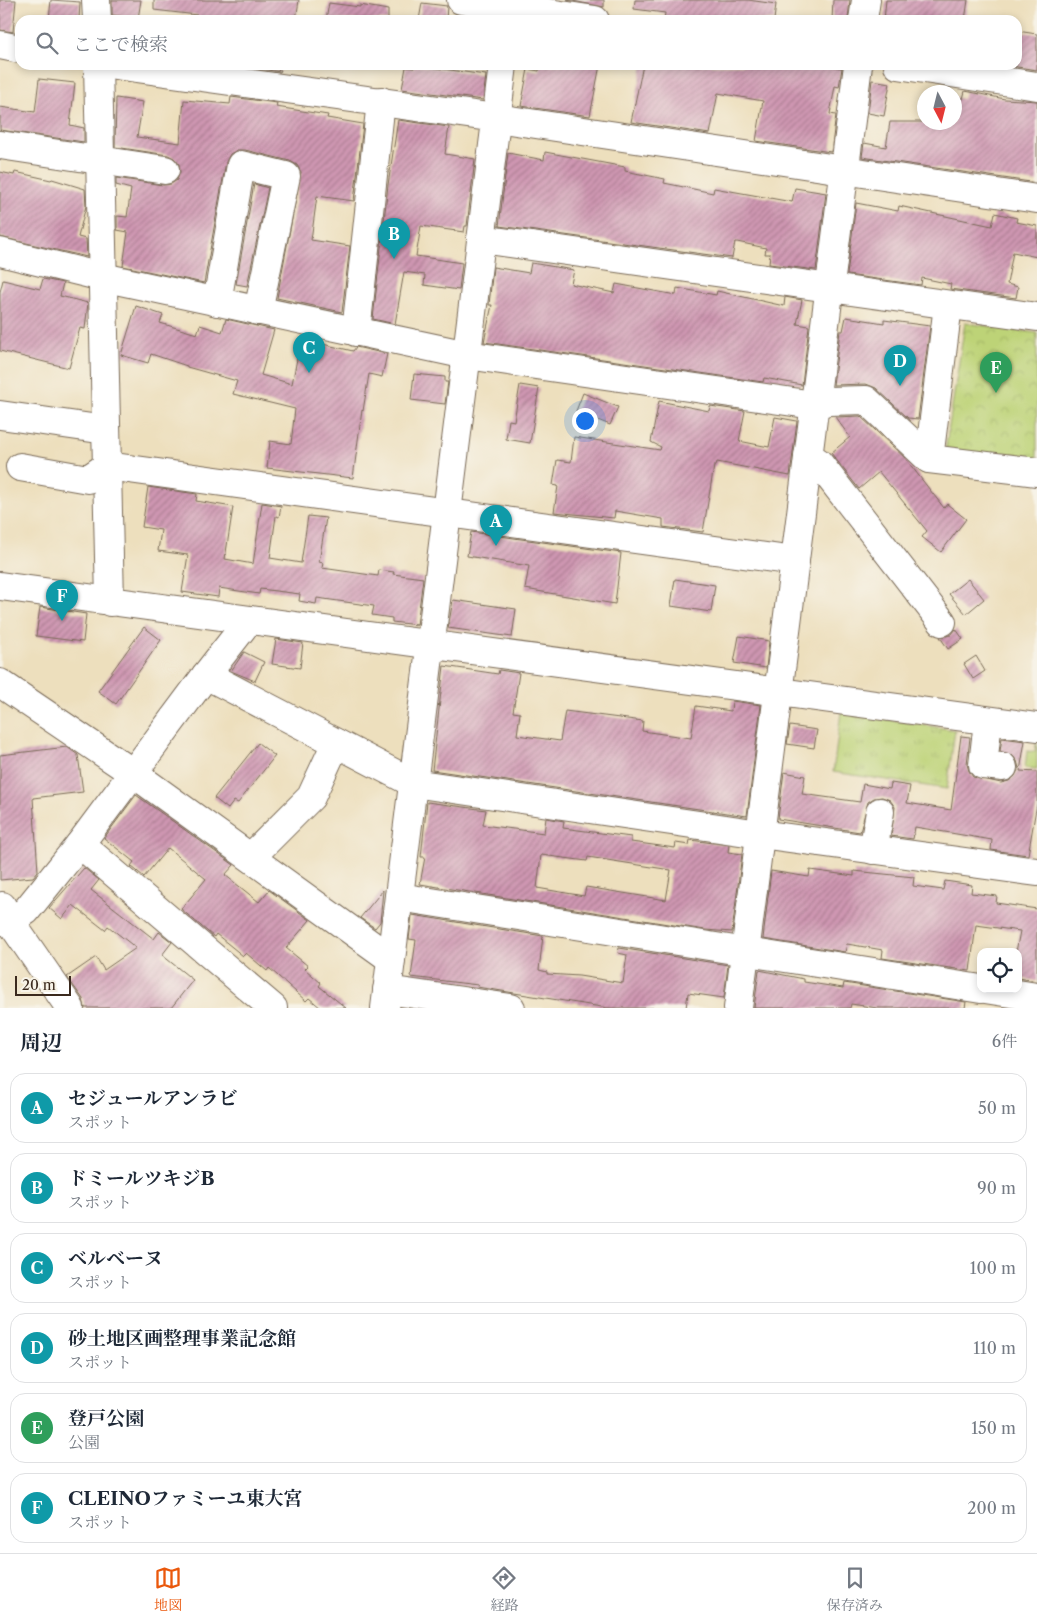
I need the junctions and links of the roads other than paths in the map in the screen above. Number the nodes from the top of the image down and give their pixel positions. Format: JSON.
{"nodes":[{"id":1,"x":96,"y":0,"type":"edge"},
{"id":2,"x":460,"y":0,"type":"edge"},
{"id":3,"x":866,"y":0,"type":"edge"},
{"id":4,"x":510,"y":9,"type":"edge"},
{"id":5,"x":97,"y":15,"type":"edge"},
{"id":6,"x":556,"y":15,"type":"edge"},
{"id":7,"x":864,"y":15,"type":"edge"},
{"id":8,"x":0,"y":45,"type":"edge"},
{"id":9,"x":15,"y":48,"type":"edge"},
{"id":10,"x":98,"y":70,"type":"edge"},
{"id":11,"x":151,"y":70,"type":"edge"},
{"id":12,"x":502,"y":70,"type":"edge"},
{"id":13,"x":857,"y":70,"type":"edge"},
{"id":14,"x":931,"y":70,"type":"edge"},
{"id":15,"x":1037,"y":86,"type":"edge"},
{"id":16,"x":381,"y":102,"type":"junction"},
{"id":17,"x":496,"y":118,"type":"junction"},
{"id":18,"x":0,"y":145,"type":"edge"},
{"id":19,"x":100,"y":161,"type":"junction"},
{"id":20,"x":165,"y":170,"type":"dead end"},
{"id":21,"x":844,"y":171,"type":"junction"},
{"id":22,"x":1037,"y":199,"type":"edge"},
{"id":23,"x":481,"y":239,"type":"junction"},
{"id":24,"x":0,"y":252,"type":"edge"},
{"id":25,"x":102,"y":277,"type":"junction"},
{"id":26,"x":829,"y":288,"type":"junction"},
{"id":27,"x":217,"y":302,"type":"junction"},
{"id":28,"x":948,"y":304,"type":"junction"},
{"id":29,"x":258,"y":311,"type":"junction"},
{"id":30,"x":1037,"y":317,"type":"edge"},
{"id":31,"x":356,"y":332,"type":"junction"},
{"id":32,"x":467,"y":355,"type":"junction"},
{"id":33,"x":814,"y":405,"type":"junction"},
{"id":34,"x":0,"y":415,"type":"edge"},
{"id":35,"x":106,"y":430,"type":"junction"},
{"id":36,"x":808,"y":456,"type":"junction"},
{"id":37,"x":929,"y":459,"type":"junction"},
{"id":38,"x":107,"y":466,"type":"junction"},
{"id":39,"x":20,"y":467,"type":"dead end"},
{"id":40,"x":1037,"y":472,"type":"edge"},
{"id":41,"x":447,"y":513,"type":"junction"},
{"id":42,"x":795,"y":561,"type":"junction"},
{"id":43,"x":0,"y":586,"type":"edge"},
{"id":44,"x":110,"y":602,"type":"junction"},
{"id":45,"x":249,"y":620,"type":"junction"},
{"id":46,"x":942,"y":622,"type":"dead end"},
{"id":47,"x":431,"y":645,"type":"junction"},
{"id":48,"x":206,"y":675,"type":"junction"},
{"id":49,"x":0,"y":682,"type":"edge"},
{"id":50,"x":778,"y":692,"type":"junction"},
{"id":51,"x":988,"y":721,"type":"junction"},
{"id":52,"x":1037,"y":727,"type":"edge"},
{"id":53,"x":336,"y":743,"type":"junction"},
{"id":54,"x":1003,"y":767,"type":"dead end"},
{"id":55,"x":133,"y":773,"type":"junction"},
{"id":56,"x":413,"y":783,"type":"junction"},
{"id":57,"x":880,"y":812,"type":"dead end"},
{"id":58,"x":760,"y":834,"type":"junction"},
{"id":59,"x":80,"y":844,"type":"junction"},
{"id":60,"x":873,"y":850,"type":"junction"},
{"id":61,"x":251,"y":857,"type":"junction"},
{"id":62,"x":1037,"y":872,"type":"edge"},
{"id":63,"x":399,"y":897,"type":"junction"},
{"id":64,"x":3,"y":915,"type":"edge"},
{"id":65,"x":745,"y":952,"type":"junction"},
{"id":66,"x":391,"y":959,"type":"junction"},
{"id":67,"x":977,"y":987,"type":"edge"},
{"id":68,"x":1011,"y":993,"type":"edge"},
{"id":69,"x":1037,"y":997,"type":"edge"},
{"id":70,"x":386,"y":999,"type":"edge"},
{"id":71,"x":70,"y":1008,"type":"edge"},
{"id":72,"x":273,"y":1008,"type":"edge"},
{"id":73,"x":511,"y":1008,"type":"edge"},
{"id":74,"x":738,"y":1008,"type":"edge"}],
"edges":[{"from":1,"to":5,"type":"street"},
{"from":2,"to":4,"type":"street"},
{"from":3,"to":7,"type":"street"},
{"from":4,"to":6,"type":"street"},
{"from":8,"to":9,"type":"street"},
{"from":10,"to":19,"type":"street"},
{"from":11,"to":16,"type":"street"},
{"from":12,"to":17,"type":"street"},
{"from":13,"to":21,"type":"street"},
{"from":14,"to":15,"type":"street"},
{"from":16,"to":17,"type":"street"},
{"from":16,"to":31,"type":"street"},
{"from":17,"to":21,"type":"street"},
{"from":17,"to":23,"type":"street"},
{"from":18,"to":19,"type":"street"},
{"from":19,"to":20,"type":"street"},
{"from":19,"to":25,"type":"street"},
{"from":21,"to":22,"type":"street"},
{"from":21,"to":26,"type":"street"},
{"from":23,"to":26,"type":"street"},
{"from":23,"to":32,"type":"street"},
{"from":24,"to":25,"type":"street"},
{"from":25,"to":27,"type":"street"},
{"from":25,"to":35,"type":"street"},
{"from":26,"to":28,"type":"street"},
{"from":26,"to":33,"type":"street"},
{"from":27,"to":29,"type":"street"},
{"from":27,"to":29,"type":"street"},
{"from":28,"to":30,"type":"street"},
{"from":28,"to":37,"type":"street"},
{"from":29,"to":31,"type":"street"},
{"from":31,"to":32,"type":"street"},
{"from":32,"to":33,"type":"street"},
{"from":32,"to":41,"type":"street"},
{"from":33,"to":36,"type":"street"},
{"from":33,"to":37,"type":"street"},
{"from":34,"to":35,"type":"street"},
{"from":35,"to":38,"type":"street"},
{"from":36,"to":42,"type":"street"},
{"from":36,"to":46,"type":"street"},
{"from":37,"to":40,"type":"street"},
{"from":38,"to":39,"type":"street"},
{"from":38,"to":41,"type":"street"},
{"from":38,"to":44,"type":"street"},
{"from":41,"to":42,"type":"street"},
{"from":41,"to":47,"type":"street"},
{"from":42,"to":50,"type":"street"},
{"from":43,"to":44,"type":"street"},
{"from":44,"to":45,"type":"street"},
{"from":45,"to":47,"type":"street"},
{"from":45,"to":48,"type":"street"},
{"from":47,"to":50,"type":"street"},
{"from":47,"to":56,"type":"street"},
{"from":48,"to":53,"type":"street"},
{"from":48,"to":55,"type":"street"},
{"from":49,"to":55,"type":"street"},
{"from":50,"to":51,"type":"street"},
{"from":50,"to":58,"type":"street"},
{"from":51,"to":52,"type":"street"},
{"from":51,"to":54,"type":"street"},
{"from":53,"to":56,"type":"street"},
{"from":53,"to":61,"type":"street"},
{"from":55,"to":59,"type":"street"},
{"from":55,"to":61,"type":"street"},
{"from":56,"to":58,"type":"street"},
{"from":56,"to":63,"type":"street"},
{"from":57,"to":60,"type":"street"},
{"from":58,"to":60,"type":"street"},
{"from":58,"to":65,"type":"street"},
{"from":59,"to":64,"type":"street"},
{"from":59,"to":72,"type":"street"},
{"from":60,"to":62,"type":"street"},
{"from":61,"to":66,"type":"street"},
{"from":63,"to":65,"type":"street"},
{"from":63,"to":66,"type":"street"},
{"from":64,"to":71,"type":"street"},
{"from":65,"to":67,"type":"street"},
{"from":65,"to":74,"type":"street"},
{"from":66,"to":70,"type":"street"},
{"from":68,"to":69,"type":"street"},
{"from":70,"to":73,"type":"street"}]}
